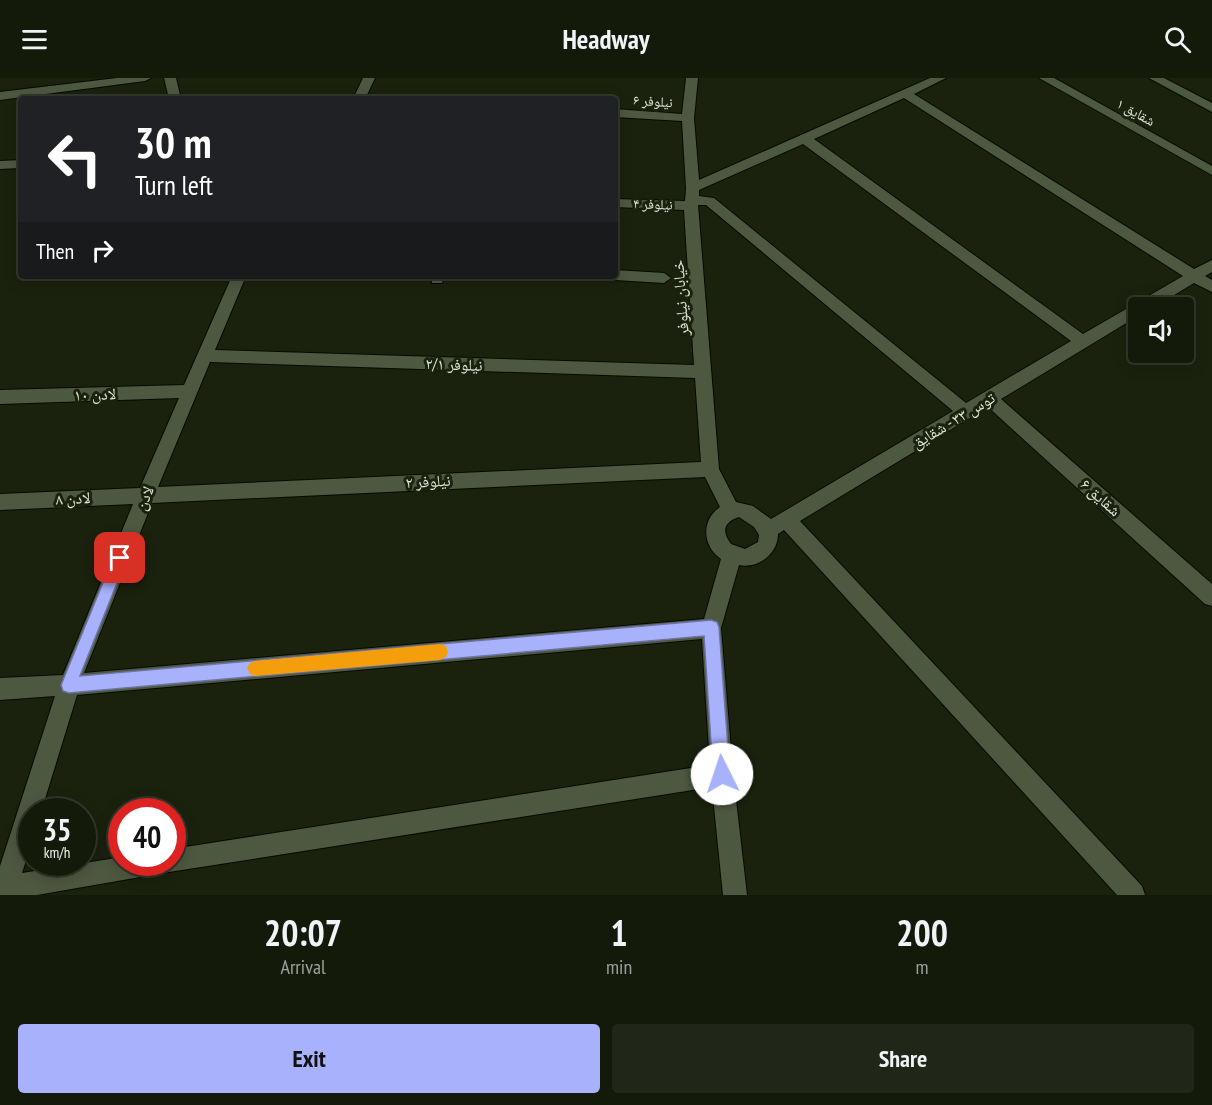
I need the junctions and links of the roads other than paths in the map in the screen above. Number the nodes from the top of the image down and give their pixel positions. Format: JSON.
{"nodes":[{"id":1,"x":146,"y":78,"type":"edge"},
{"id":2,"x":170,"y":78,"type":"edge"},
{"id":3,"x":369,"y":78,"type":"edge"},
{"id":4,"x":692,"y":78,"type":"edge"},
{"id":5,"x":940,"y":78,"type":"edge"},
{"id":6,"x":1045,"y":78,"type":"edge"},
{"id":7,"x":1155,"y":78,"type":"edge"},
{"id":8,"x":905,"y":93,"type":"junction"},
{"id":9,"x":0,"y":96,"type":"edge"},
{"id":10,"x":174,"y":96,"type":"edge"},
{"id":11,"x":360,"y":96,"type":"edge"},
{"id":12,"x":1212,"y":108,"type":"edge"},
{"id":13,"x":618,"y":113,"type":"edge"},
{"id":14,"x":688,"y":118,"type":"junction"},
{"id":15,"x":804,"y":138,"type":"junction"},
{"id":16,"x":18,"y":164,"type":"edge"},
{"id":17,"x":0,"y":165,"type":"edge"},
{"id":18,"x":1212,"y":171,"type":"edge"},
{"id":19,"x":692,"y":198,"type":"junction"},
{"id":20,"x":618,"y":203,"type":"edge"},
{"id":21,"x":1212,"y":265,"type":"edge"},
{"id":22,"x":618,"y":275,"type":"edge"},
{"id":23,"x":1193,"y":276,"type":"junction"},
{"id":24,"x":664,"y":278,"type":"dead end"},
{"id":25,"x":238,"y":279,"type":"edge"},
{"id":26,"x":1212,"y":287,"type":"edge"},
{"id":27,"x":1158,"y":297,"type":"edge"},
{"id":28,"x":1128,"y":315,"type":"edge"},
{"id":29,"x":1083,"y":342,"type":"junction"},
{"id":30,"x":204,"y":356,"type":"junction"},
{"id":31,"x":703,"y":372,"type":"junction"},
{"id":32,"x":190,"y":391,"type":"junction"},
{"id":33,"x":0,"y":396,"type":"edge"},
{"id":34,"x":989,"y":398,"type":"junction"},
{"id":35,"x":965,"y":412,"type":"junction"},
{"id":36,"x":710,"y":469,"type":"junction"},
{"id":37,"x":146,"y":494,"type":"junction"},
{"id":38,"x":0,"y":502,"type":"edge"},
{"id":39,"x":731,"y":510,"type":"junction"},
{"id":40,"x":786,"y":519,"type":"junction"},
{"id":41,"x":767,"y":531,"type":"junction"},
{"id":42,"x":732,"y":555,"type":"junction"},
{"id":43,"x":1212,"y":597,"type":"edge"},
{"id":44,"x":711,"y":627,"type":"junction"},
{"id":45,"x":69,"y":685,"type":"junction"},
{"id":46,"x":0,"y":689,"type":"edge"},
{"id":47,"x":722,"y":774,"type":"junction"},
{"id":48,"x":186,"y":859,"type":"edge"},
{"id":49,"x":108,"y":872,"type":"edge"},
{"id":50,"x":4,"y":891,"type":"edge"},
{"id":51,"x":735,"y":895,"type":"edge"},
{"id":52,"x":1133,"y":895,"type":"edge"}],
"edges":[{"from":1,"to":9,"type":"street"},
{"from":2,"to":10,"type":"street"},
{"from":3,"to":11,"type":"street"},
{"from":4,"to":14,"type":"street","name":"خیابان نیلوفر"},
{"from":5,"to":8,"type":"street"},
{"from":6,"to":18,"type":"street","name":"شقایق ۱"},
{"from":7,"to":12,"type":"street"},
{"from":8,"to":15,"type":"street"},
{"from":8,"to":23,"type":"street"},
{"from":13,"to":14,"type":"street","name":"نیلوفر ۶"},
{"from":14,"to":19,"type":"street","name":"خیابان نیلوفر"},
{"from":15,"to":19,"type":"street"},
{"from":15,"to":29,"type":"street"},
{"from":16,"to":17,"type":"street"},
{"from":19,"to":20,"type":"street","name":"نیلوفر ۴"},
{"from":19,"to":31,"type":"street","name":"خیابان نیلوفر"},
{"from":19,"to":35,"type":"street"},
{"from":21,"to":23,"type":"street","name":"توس ۳۳ - شقایق"},
{"from":22,"to":24,"type":"street"},
{"from":23,"to":26,"type":"street"},
{"from":23,"to":27,"type":"street","name":"توس ۳۳ - شقایق"},
{"from":25,"to":30,"type":"street","name":"لادن"},
{"from":28,"to":29,"type":"street","name":"توس ۳۳ - شقایق"},
{"from":29,"to":34,"type":"street","name":"توس ۳۳ - شقایق"},
{"from":30,"to":31,"type":"street","name":"نیلوفر ۲/۱"},
{"from":30,"to":32,"type":"street","name":"لادن"},
{"from":31,"to":36,"type":"street","name":"خیابان نیلوفر"},
{"from":32,"to":33,"type":"street","name":"لادن ۱۰"},
{"from":32,"to":37,"type":"street","name":"لادن"},
{"from":34,"to":35,"type":"street","name":"توس ۳۳ - شقایق"},
{"from":34,"to":43,"type":"street","name":"شقایق ۶"},
{"from":35,"to":40,"type":"street","name":"توس ۳۳ - شقایق"},
{"from":36,"to":37,"type":"street","name":"نیلوفر ۲"},
{"from":36,"to":39,"type":"street","name":"خیابان نیلوفر"},
{"from":37,"to":38,"type":"street","name":"لادن ۸"},
{"from":37,"to":45,"type":"street","name":"لادن"},
{"from":39,"to":41,"type":"street"},
{"from":39,"to":42,"type":"street"},
{"from":40,"to":41,"type":"street","name":"توس ۳۳ - شقایق"},
{"from":40,"to":52,"type":"street"},
{"from":41,"to":42,"type":"street"},
{"from":42,"to":44,"type":"street"},
{"from":44,"to":45,"type":"street"},
{"from":44,"to":47,"type":"street"},
{"from":45,"to":46,"type":"street"},
{"from":45,"to":50,"type":"street","name":"لادن"},
{"from":47,"to":48,"type":"street"},
{"from":47,"to":51,"type":"street"},
{"from":49,"to":50,"type":"street"}]}
